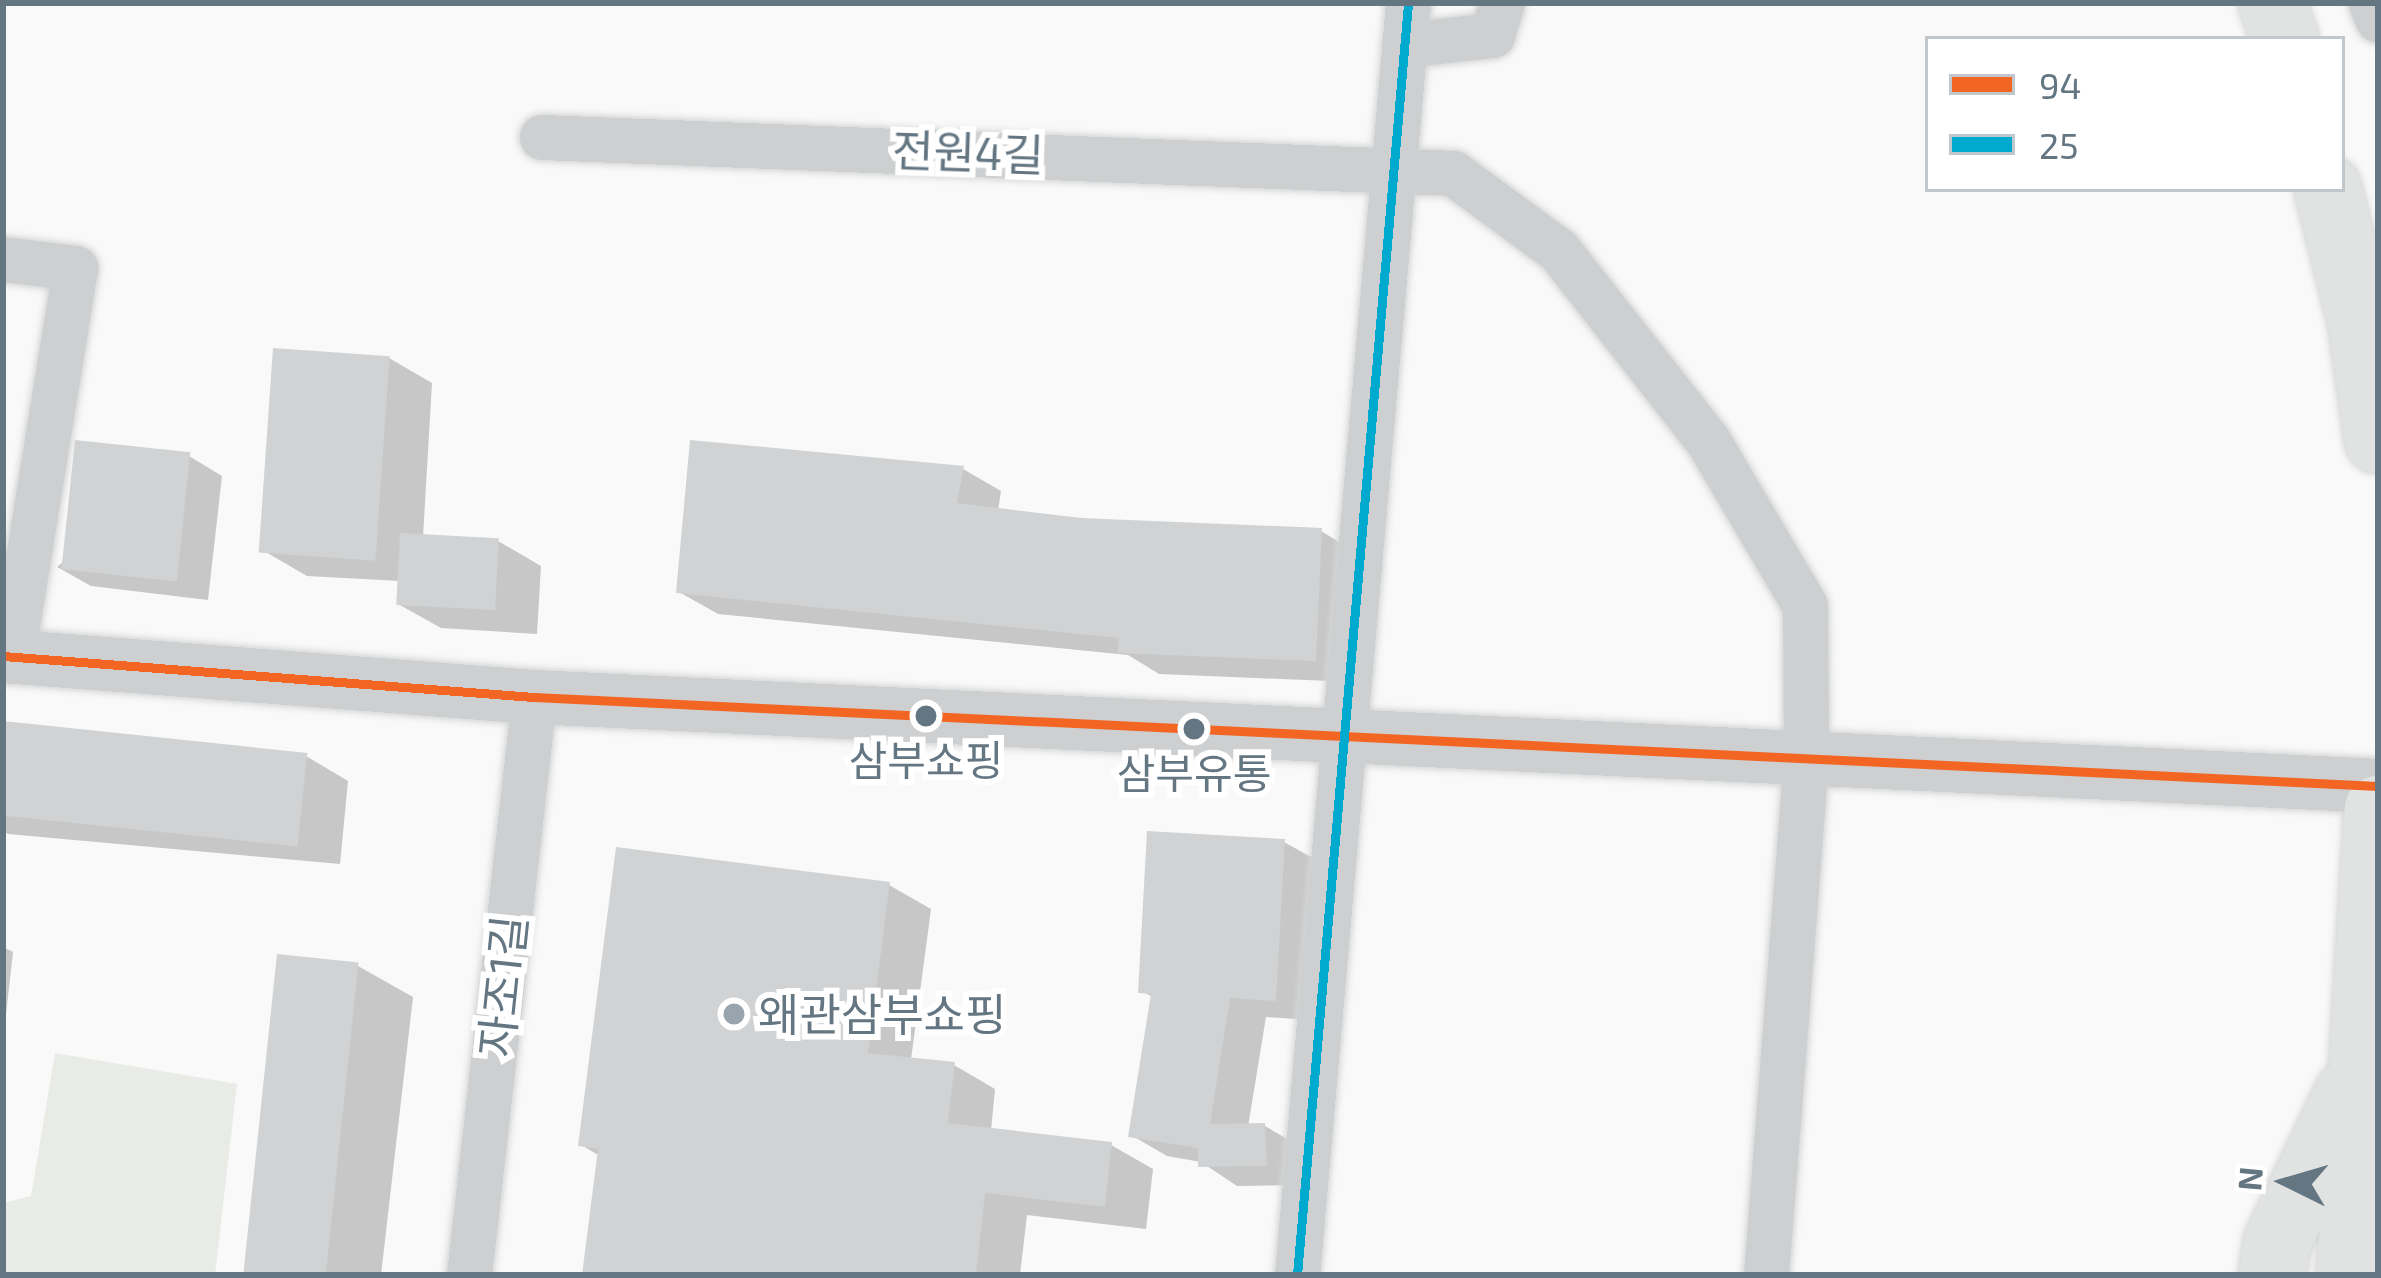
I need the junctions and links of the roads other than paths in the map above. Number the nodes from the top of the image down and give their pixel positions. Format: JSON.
{"nodes":[{"id":1,"x":1502,"y":3,"type":"edge"},
{"id":2,"x":2272,"y":3,"type":"edge"},
{"id":3,"x":2372,"y":3,"type":"edge"},
{"id":4,"x":2378,"y":20,"type":"edge"},
{"id":5,"x":1406,"y":24,"type":"edge"},
{"id":6,"x":2284,"y":36,"type":"edge"},
{"id":7,"x":542,"y":137,"type":"dead end"},
{"id":8,"x":1394,"y":168,"type":"junction"},
{"id":9,"x":2329,"y":192,"type":"edge"},
{"id":10,"x":3,"y":259,"type":"edge"},
{"id":11,"x":2378,"y":440,"type":"edge"},
{"id":12,"x":8,"y":657,"type":"edge"},
{"id":13,"x":534,"y":697,"type":"junction"},
{"id":14,"x":1341,"y":736,"type":"junction"},
{"id":15,"x":1806,"y":758,"type":"junction"},
{"id":16,"x":2378,"y":786,"type":"edge"},
{"id":17,"x":2378,"y":809,"type":"edge"},
{"id":18,"x":2371,"y":1085,"type":"edge"},
{"id":19,"x":469,"y":1275,"type":"edge"},
{"id":20,"x":1297,"y":1275,"type":"edge"},
{"id":21,"x":1766,"y":1275,"type":"edge"},
{"id":22,"x":2272,"y":1275,"type":"edge"},
{"id":23,"x":2350,"y":1275,"type":"edge"}],
"edges":[{"from":1,"to":5,"type":"street"},
{"from":2,"to":6,"type":"main road"},
{"from":3,"to":4,"type":"street"},
{"from":5,"to":8,"type":"street"},
{"from":7,"to":8,"type":"street","name":"전원4길"},
{"from":8,"to":14,"type":"street"},
{"from":8,"to":15,"type":"street","name":"전원4길"},
{"from":9,"to":11,"type":"main road"},
{"from":10,"to":12,"type":"street"},
{"from":12,"to":13,"type":"street"},
{"from":13,"to":14,"type":"street"},
{"from":13,"to":19,"type":"street","name":"자조1길"},
{"from":14,"to":15,"type":"street"},
{"from":14,"to":20,"type":"street"},
{"from":15,"to":16,"type":"street"},
{"from":15,"to":21,"type":"street","name":"전원4길"},
{"from":17,"to":18,"type":"main road"},
{"from":18,"to":22,"type":"main road"},
{"from":18,"to":23,"type":"main road"}]}
